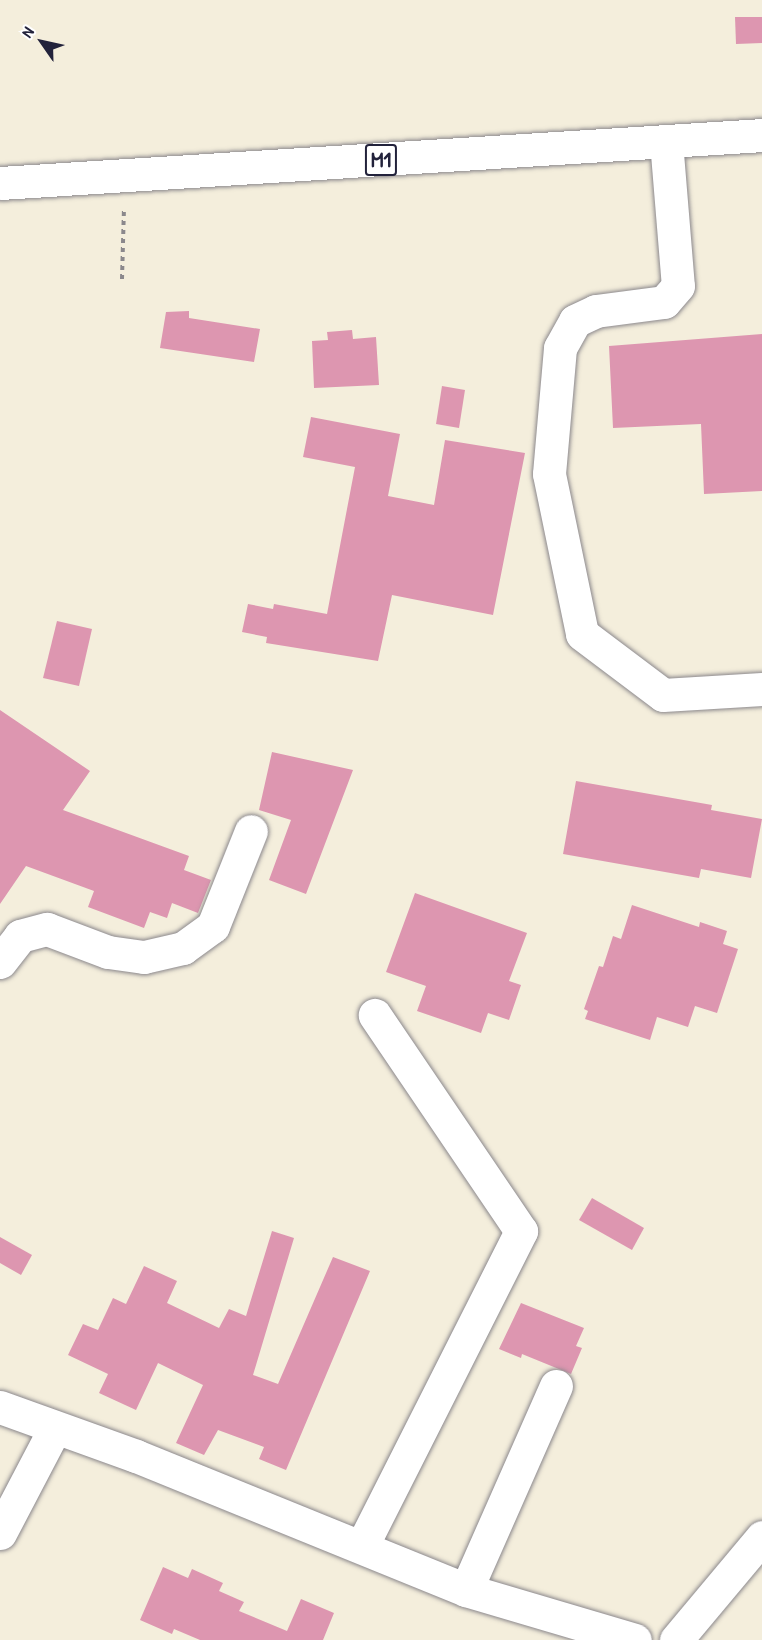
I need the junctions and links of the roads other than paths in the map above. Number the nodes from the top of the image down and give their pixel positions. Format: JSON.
{"nodes":[{"id":1,"x":762,"y":135,"type":"edge"},
{"id":2,"x":666,"y":141,"type":"junction"},
{"id":3,"x":0,"y":183,"type":"edge"},
{"id":4,"x":762,"y":689,"type":"edge"},
{"id":5,"x":251,"y":831,"type":"dead end"},
{"id":6,"x":0,"y":962,"type":"edge"},
{"id":7,"x":375,"y":1015,"type":"dead end"},
{"id":8,"x":556,"y":1386,"type":"dead end"},
{"id":9,"x":0,"y":1407,"type":"edge"},
{"id":10,"x":55,"y":1428,"type":"junction"},
{"id":11,"x":0,"y":1533,"type":"edge"},
{"id":12,"x":762,"y":1537,"type":"edge"},
{"id":13,"x":362,"y":1546,"type":"junction"},
{"id":14,"x":466,"y":1590,"type":"junction"},
{"id":15,"x":635,"y":1640,"type":"edge"},
{"id":16,"x":676,"y":1640,"type":"edge"}],
"edges":[{"from":1,"to":2,"type":"main road","number":"M1"},
{"from":2,"to":3,"type":"main road","number":"M1"},
{"from":2,"to":4,"type":"main road"},
{"from":5,"to":6,"type":"main road"},
{"from":7,"to":13,"type":"main road"},
{"from":8,"to":14,"type":"main road"},
{"from":9,"to":10,"type":"main road"},
{"from":10,"to":11,"type":"main road"},
{"from":10,"to":13,"type":"main road"},
{"from":12,"to":16,"type":"main road"},
{"from":13,"to":14,"type":"main road"},
{"from":14,"to":15,"type":"main road"}]}
